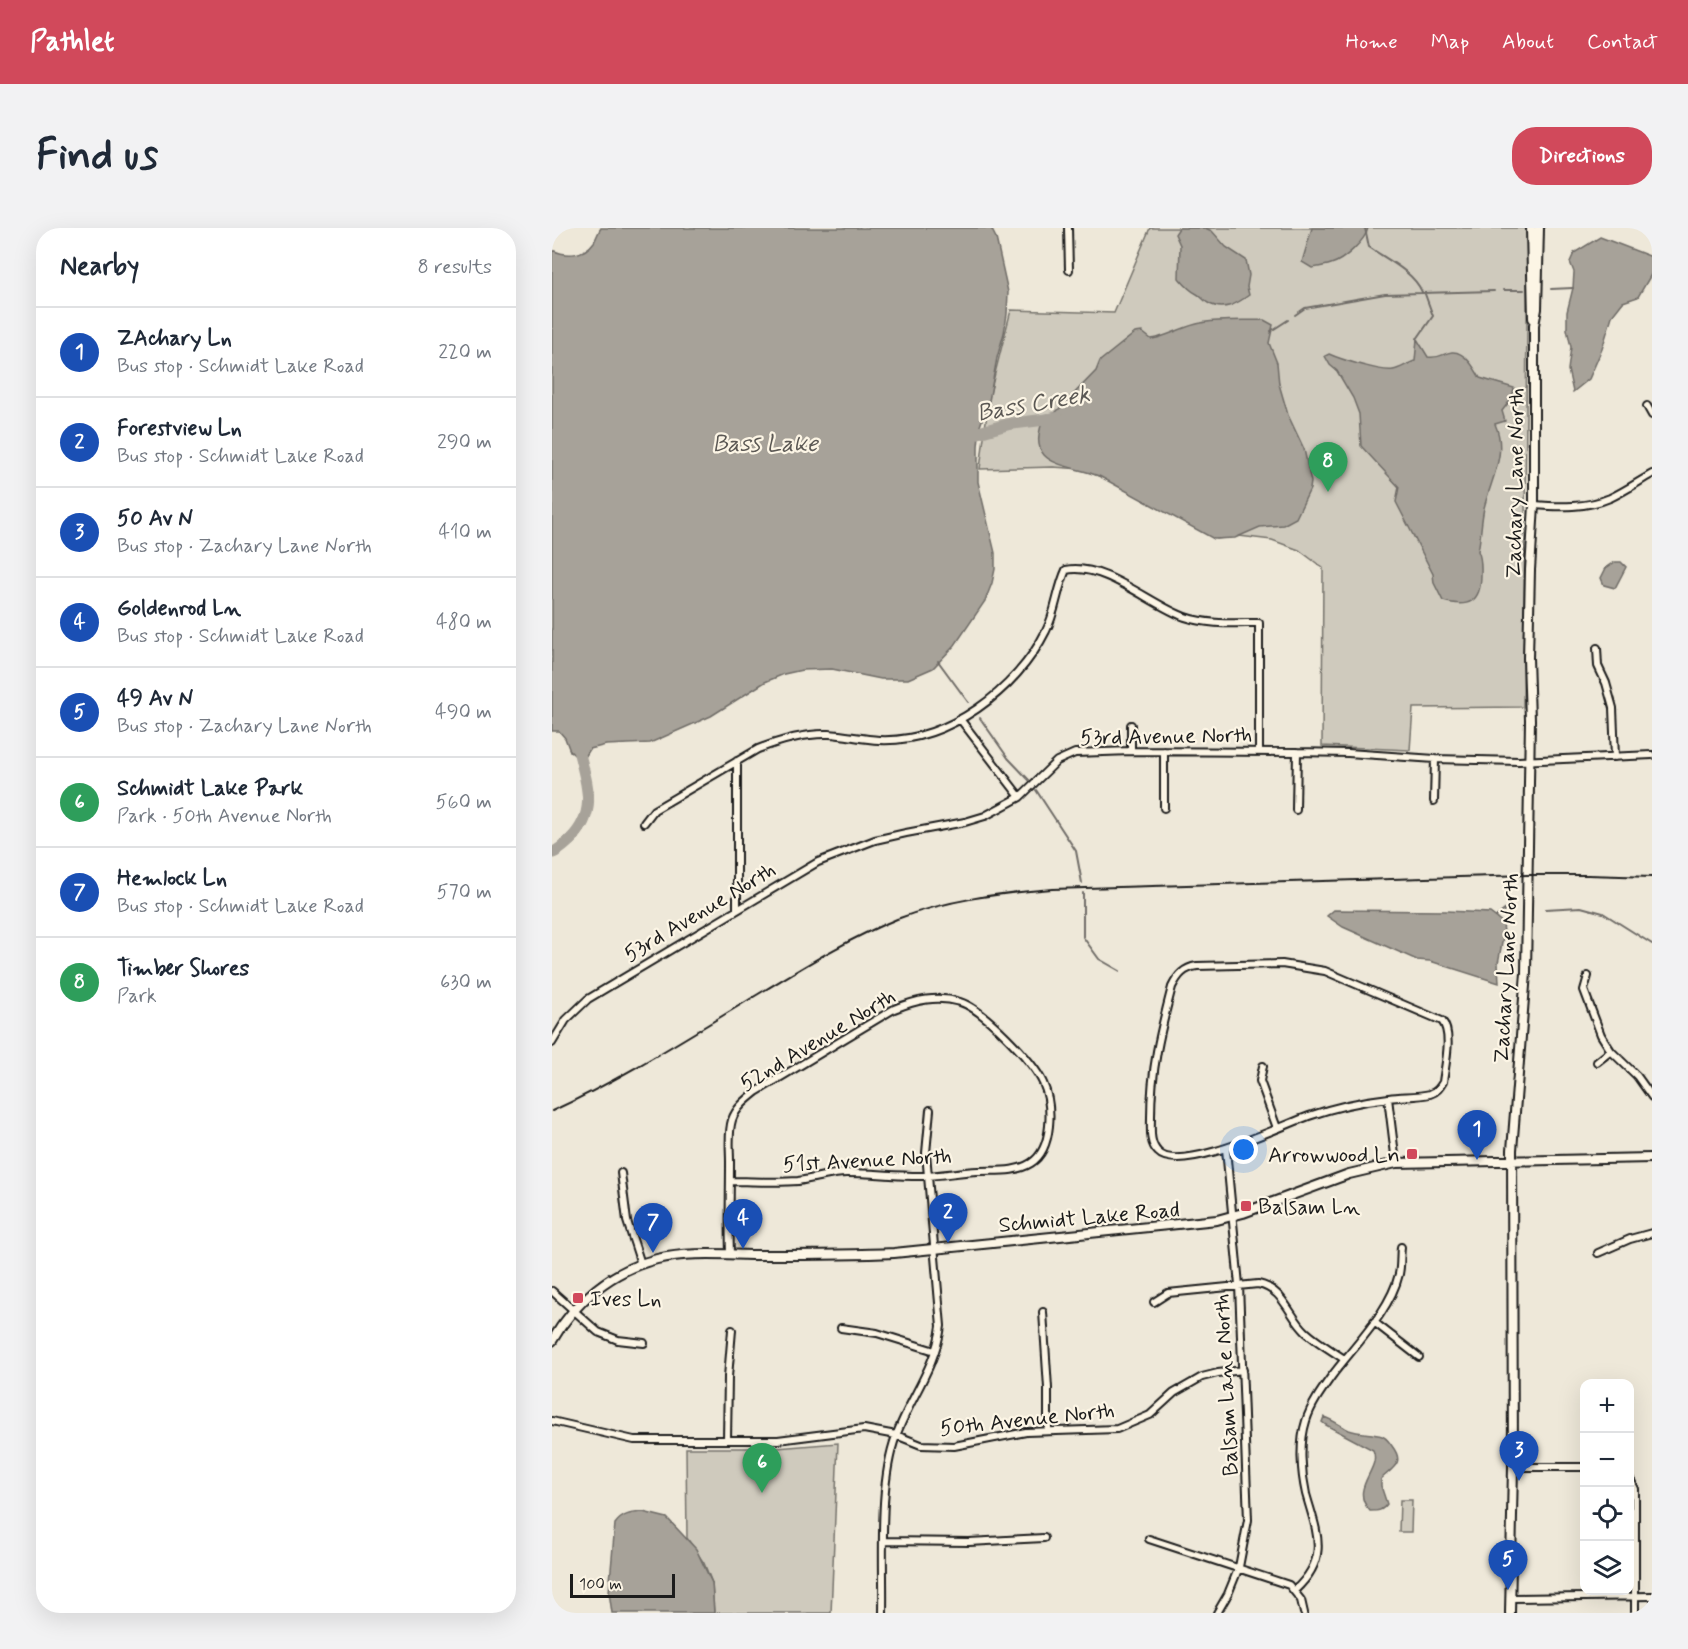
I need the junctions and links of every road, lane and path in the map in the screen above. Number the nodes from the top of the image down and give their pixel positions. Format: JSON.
{"nodes":[{"id":1,"x":1068,"y":228,"type":"edge"},
{"id":2,"x":1531,"y":228,"type":"edge"},
{"id":3,"x":1539,"y":228,"type":"edge"},
{"id":4,"x":1069,"y":270,"type":"dead end"},
{"id":5,"x":1534,"y":325,"type":"junction"},
{"id":6,"x":1647,"y":406,"type":"dead end"},
{"id":7,"x":1652,"y":415,"type":"edge"},
{"id":8,"x":1652,"y":474,"type":"edge"},
{"id":9,"x":1534,"y":505,"type":"junction"},
{"id":10,"x":1597,"y":648,"type":"dead end"},
{"id":11,"x":960,"y":719,"type":"junction"},
{"id":12,"x":1131,"y":725,"type":"dead end"},
{"id":13,"x":1131,"y":751,"type":"junction"},
{"id":14,"x":1164,"y":751,"type":"junction"},
{"id":15,"x":1258,"y":751,"type":"junction"},
{"id":16,"x":1297,"y":752,"type":"junction"},
{"id":17,"x":1652,"y":755,"type":"edge"},
{"id":18,"x":1615,"y":757,"type":"junction"},
{"id":19,"x":1435,"y":759,"type":"junction"},
{"id":20,"x":1530,"y":760,"type":"junction"},
{"id":21,"x":737,"y":761,"type":"junction"},
{"id":22,"x":1020,"y":797,"type":"junction"},
{"id":23,"x":1434,"y":801,"type":"dead end"},
{"id":24,"x":1164,"y":808,"type":"dead end"},
{"id":25,"x":1296,"y":810,"type":"dead end"},
{"id":26,"x":644,"y":823,"type":"dead end"},
{"id":27,"x":737,"y":909,"type":"junction"},
{"id":28,"x":1588,"y":976,"type":"dead end"},
{"id":29,"x":552,"y":1043,"type":"edge"},
{"id":30,"x":1611,"y":1051,"type":"junction"},
{"id":31,"x":1597,"y":1062,"type":"dead end"},
{"id":32,"x":1263,"y":1066,"type":"dead end"},
{"id":33,"x":1652,"y":1097,"type":"edge"},
{"id":34,"x":1388,"y":1098,"type":"junction"},
{"id":35,"x":930,"y":1110,"type":"dead end"},
{"id":36,"x":1278,"y":1128,"type":"junction"},
{"id":37,"x":1226,"y":1149,"type":"junction"},
{"id":38,"x":1038,"y":1157,"type":"joint"},
{"id":39,"x":1652,"y":1158,"type":"edge"},
{"id":40,"x":1512,"y":1162,"type":"junction"},
{"id":41,"x":1396,"y":1163,"type":"junction"},
{"id":42,"x":621,"y":1173,"type":"dead end"},
{"id":43,"x":928,"y":1176,"type":"junction"},
{"id":44,"x":730,"y":1181,"type":"junction"},
{"id":45,"x":1232,"y":1216,"type":"junction"},
{"id":46,"x":1652,"y":1233,"type":"edge"},
{"id":47,"x":1401,"y":1247,"type":"dead end"},
{"id":48,"x":934,"y":1249,"type":"junction"},
{"id":49,"x":1598,"y":1253,"type":"dead end"},
{"id":50,"x":730,"y":1255,"type":"junction"},
{"id":51,"x":641,"y":1264,"type":"junction"},
{"id":52,"x":1239,"y":1286,"type":"junction"},
{"id":53,"x":552,"y":1291,"type":"edge"},
{"id":54,"x":1154,"y":1302,"type":"dead end"},
{"id":55,"x":574,"y":1311,"type":"junction"},
{"id":56,"x":1043,"y":1312,"type":"dead end"},
{"id":57,"x":1374,"y":1322,"type":"junction"},
{"id":58,"x":841,"y":1328,"type":"dead end"},
{"id":59,"x":732,"y":1330,"type":"dead end"},
{"id":60,"x":552,"y":1341,"type":"edge"},
{"id":61,"x":644,"y":1343,"type":"dead end"},
{"id":62,"x":935,"y":1351,"type":"junction"},
{"id":63,"x":1419,"y":1357,"type":"dead end"},
{"id":64,"x":1344,"y":1359,"type":"junction"},
{"id":65,"x":1243,"y":1370,"type":"junction"},
{"id":66,"x":552,"y":1421,"type":"edge"},
{"id":67,"x":1048,"y":1431,"type":"junction"},
{"id":68,"x":896,"y":1435,"type":"junction"},
{"id":69,"x":727,"y":1440,"type":"junction"},
{"id":70,"x":1513,"y":1467,"type":"junction"},
{"id":71,"x":1580,"y":1467,"type":"edge"},
{"id":72,"x":1634,"y":1487,"type":"edge"},
{"id":73,"x":1044,"y":1538,"type":"dead end"},
{"id":74,"x":1149,"y":1539,"type":"dead end"},
{"id":75,"x":884,"y":1541,"type":"junction"},
{"id":76,"x":1239,"y":1568,"type":"junction"},
{"id":77,"x":1295,"y":1590,"type":"junction"},
{"id":78,"x":1635,"y":1596,"type":"junction"},
{"id":79,"x":1652,"y":1596,"type":"edge"},
{"id":80,"x":1511,"y":1598,"type":"junction"},
{"id":81,"x":883,"y":1613,"type":"edge"},
{"id":82,"x":1217,"y":1613,"type":"edge"},
{"id":83,"x":1304,"y":1613,"type":"edge"},
{"id":84,"x":1510,"y":1613,"type":"edge"},
{"id":85,"x":1635,"y":1613,"type":"edge"}],
"edges":[{"from":1,"to":4,"type":"street"},
{"from":2,"to":5,"type":"street","name":"Zachary Lane North"},
{"from":3,"to":5,"type":"street","name":"Zachary Lane North"},
{"from":5,"to":9,"type":"street","name":"Zachary Lane North"},
{"from":6,"to":7,"type":"street"},
{"from":8,"to":9,"type":"street"},
{"from":9,"to":20,"type":"street","name":"Zachary Lane North"},
{"from":10,"to":18,"type":"street"},
{"from":11,"to":15,"type":"street"},
{"from":11,"to":21,"type":"street"},
{"from":11,"to":22,"type":"street"},
{"from":12,"to":13,"type":"street"},
{"from":13,"to":14,"type":"street","name":"53rd Avenue North"},
{"from":13,"to":22,"type":"street","name":"53rd Avenue North"},
{"from":14,"to":15,"type":"street","name":"53rd Avenue North"},
{"from":14,"to":24,"type":"street"},
{"from":15,"to":16,"type":"street","name":"53rd Avenue North"},
{"from":16,"to":19,"type":"street","name":"53rd Avenue North"},
{"from":16,"to":25,"type":"street"},
{"from":17,"to":18,"type":"street","name":"53rd Avenue North"},
{"from":18,"to":20,"type":"street","name":"53rd Avenue North"},
{"from":19,"to":20,"type":"street","name":"53rd Avenue North"},
{"from":19,"to":23,"type":"street"},
{"from":20,"to":40,"type":"street","name":"Zachary Lane North"},
{"from":21,"to":26,"type":"street"},
{"from":21,"to":27,"type":"street"},
{"from":22,"to":27,"type":"street","name":"53rd Avenue North"},
{"from":27,"to":29,"type":"street","name":"53rd Avenue North"},
{"from":28,"to":30,"type":"street"},
{"from":30,"to":31,"type":"street"},
{"from":30,"to":33,"type":"street"},
{"from":32,"to":36,"type":"street"},
{"from":34,"to":36,"type":"street"},
{"from":34,"to":37,"type":"street"},
{"from":34,"to":41,"type":"street"},
{"from":35,"to":43,"type":"street"},
{"from":36,"to":37,"type":"street"},
{"from":37,"to":45,"type":"street","name":"Balsam Lane North"},
{"from":38,"to":43,"type":"street","name":"51st Avenue North"},
{"from":38,"to":44,"type":"street","name":"52nd Avenue North"},
{"from":39,"to":40,"type":"street","name":"Schmidt Lake Road"},
{"from":40,"to":41,"type":"street","name":"Schmidt Lake Road"},
{"from":40,"to":70,"type":"street","name":"Zachary Lane North"},
{"from":41,"to":45,"type":"street","name":"Schmidt Lake Road"},
{"from":42,"to":51,"type":"street"},
{"from":43,"to":44,"type":"street","name":"51st Avenue North"},
{"from":43,"to":48,"type":"street"},
{"from":44,"to":50,"type":"street"},
{"from":45,"to":48,"type":"street","name":"Schmidt Lake Road"},
{"from":45,"to":52,"type":"street","name":"Balsam Lane North"},
{"from":46,"to":49,"type":"street"},
{"from":47,"to":57,"type":"street"},
{"from":48,"to":50,"type":"street","name":"Schmidt Lake Road"},
{"from":48,"to":62,"type":"street"},
{"from":50,"to":51,"type":"street","name":"Schmidt Lake Road"},
{"from":51,"to":55,"type":"street","name":"Schmidt Lake Road"},
{"from":52,"to":54,"type":"street"},
{"from":52,"to":64,"type":"street"},
{"from":52,"to":65,"type":"street","name":"Balsam Lane North"},
{"from":53,"to":55,"type":"street"},
{"from":55,"to":60,"type":"street","name":"Schmidt Lake Road"},
{"from":55,"to":61,"type":"street"},
{"from":56,"to":67,"type":"street"},
{"from":57,"to":63,"type":"street"},
{"from":57,"to":64,"type":"street"},
{"from":58,"to":62,"type":"street"},
{"from":59,"to":69,"type":"street"},
{"from":62,"to":68,"type":"street"},
{"from":64,"to":77,"type":"street"},
{"from":65,"to":67,"type":"street","name":"50th Avenue North"},
{"from":65,"to":76,"type":"street","name":"Balsam Lane North"},
{"from":66,"to":69,"type":"street","name":"50th Avenue North"},
{"from":67,"to":68,"type":"street","name":"50th Avenue North"},
{"from":68,"to":69,"type":"street","name":"50th Avenue North"},
{"from":68,"to":75,"type":"street"},
{"from":70,"to":71,"type":"street"},
{"from":70,"to":80,"type":"street","name":"Zachary Lane North"},
{"from":72,"to":78,"type":"street"},
{"from":73,"to":75,"type":"street"},
{"from":74,"to":76,"type":"street"},
{"from":75,"to":81,"type":"street"},
{"from":76,"to":77,"type":"street"},
{"from":76,"to":82,"type":"street","name":"Balsam Lane North"},
{"from":77,"to":83,"type":"street"},
{"from":78,"to":79,"type":"street"},
{"from":78,"to":80,"type":"street"},
{"from":78,"to":85,"type":"street"},
{"from":80,"to":84,"type":"street","name":"Zachary Lane North"}]}
